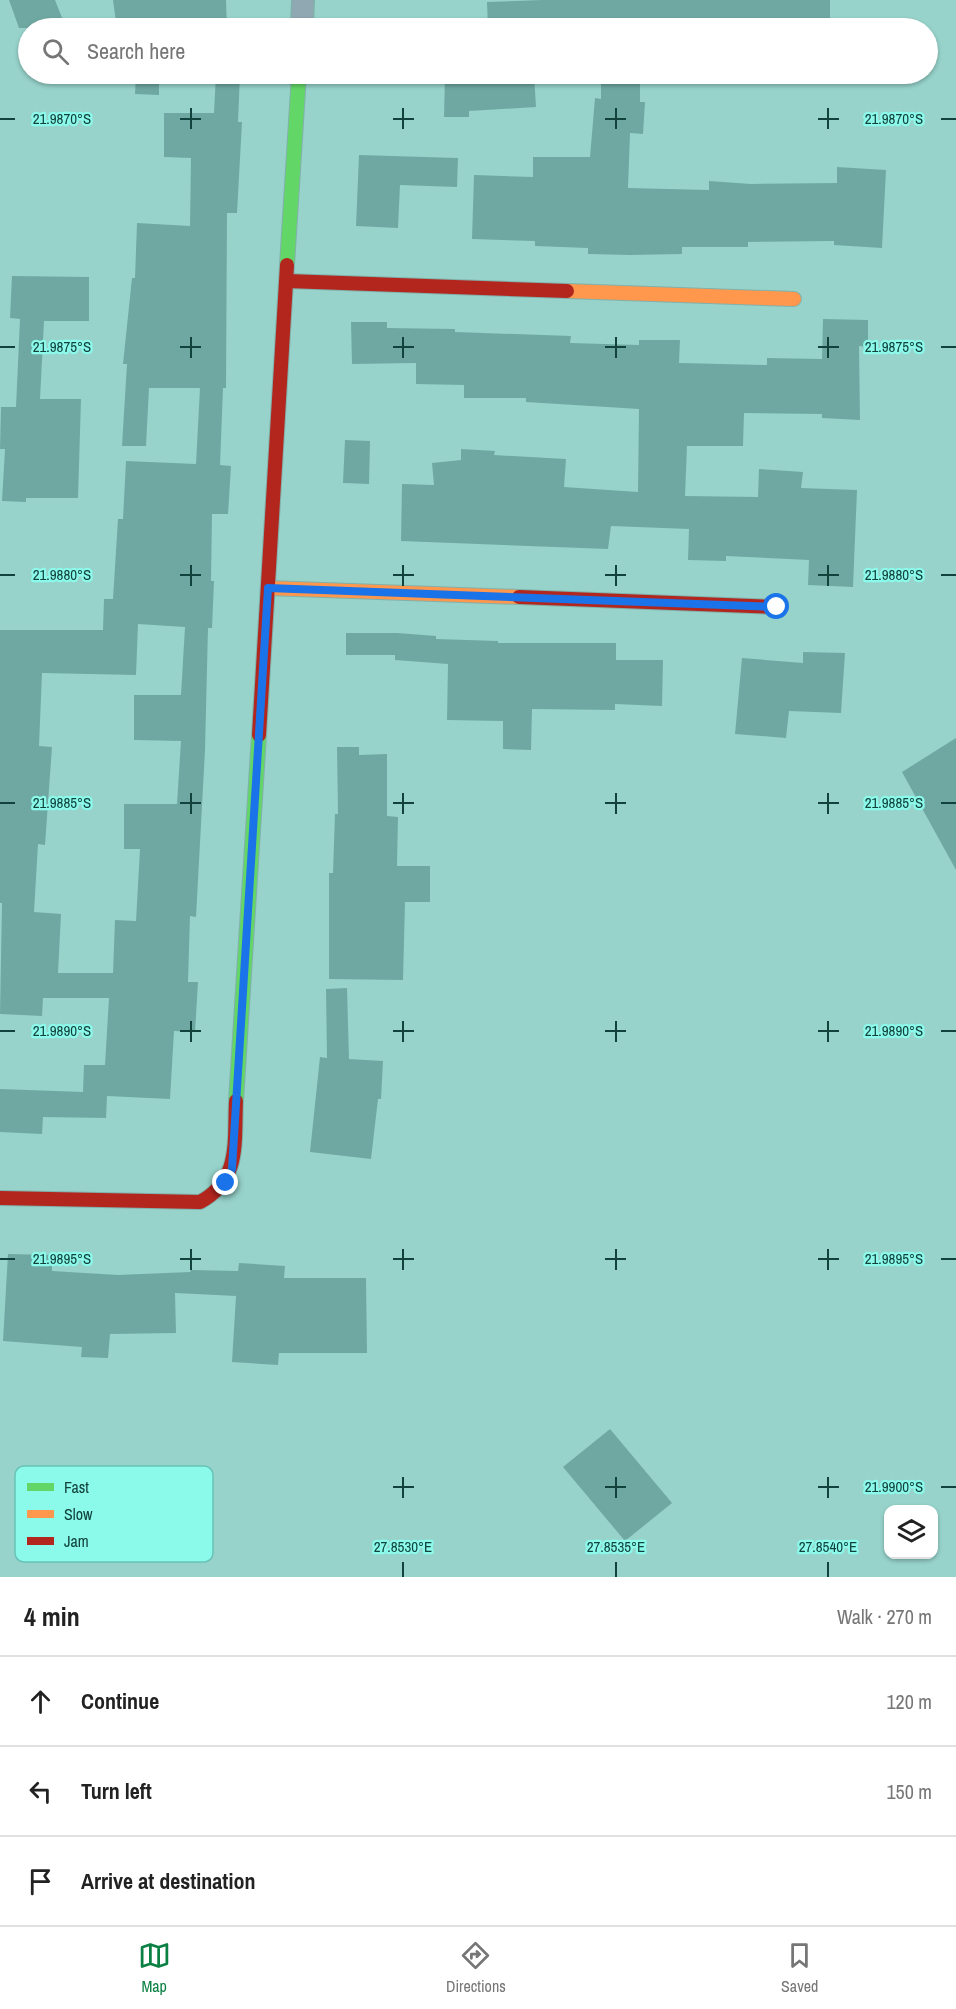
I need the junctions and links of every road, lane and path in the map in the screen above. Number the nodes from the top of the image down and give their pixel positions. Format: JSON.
{"nodes":[{"id":1,"x":303,"y":0,"type":"edge"},
{"id":2,"x":302,"y":18,"type":"edge"},
{"id":3,"x":298,"y":84,"type":"edge"},
{"id":4,"x":287,"y":281,"type":"junction"},
{"id":5,"x":794,"y":299,"type":"dead end"},
{"id":6,"x":268,"y":588,"type":"junction"},
{"id":7,"x":777,"y":607,"type":"dead end"},
{"id":8,"x":0,"y":1198,"type":"edge"}],
"edges":[{"from":1,"to":2,"type":"street"},
{"from":3,"to":4,"type":"street"},
{"from":4,"to":5,"type":"street"},
{"from":4,"to":6,"type":"street"},
{"from":6,"to":7,"type":"street"},
{"from":6,"to":8,"type":"street"}]}
